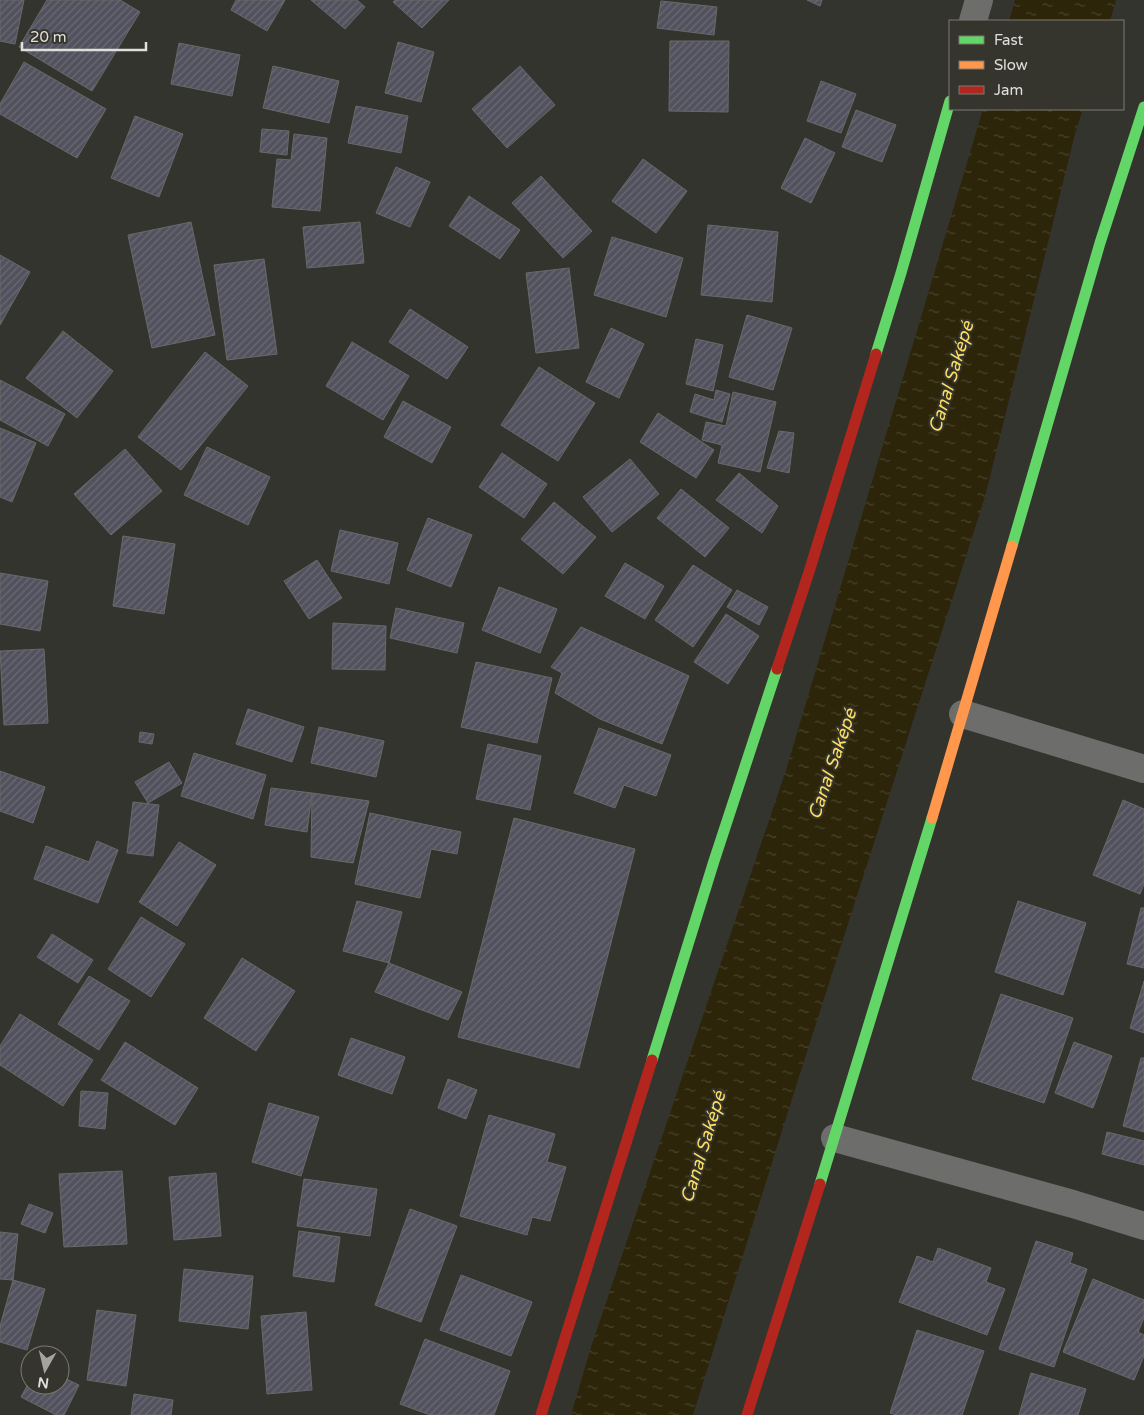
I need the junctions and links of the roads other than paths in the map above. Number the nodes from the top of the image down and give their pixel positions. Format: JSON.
{"nodes":[{"id":1,"x":979,"y":0,"type":"edge"},
{"id":2,"x":973,"y":20,"type":"edge"},
{"id":3,"x":949,"y":105,"type":"edge"},
{"id":4,"x":1144,"y":107,"type":"edge"},
{"id":5,"x":963,"y":714,"type":"junction"},
{"id":6,"x":1144,"y":769,"type":"edge"},
{"id":7,"x":835,"y":1138,"type":"junction"},
{"id":8,"x":1144,"y":1226,"type":"edge"},
{"id":9,"x":541,"y":1415,"type":"edge"},
{"id":10,"x":748,"y":1415,"type":"edge"}],
"edges":[{"from":1,"to":2,"type":"street"},
{"from":3,"to":9,"type":"street"},
{"from":4,"to":5,"type":"street"},
{"from":5,"to":6,"type":"street"},
{"from":5,"to":7,"type":"street"},
{"from":7,"to":8,"type":"street"},
{"from":7,"to":10,"type":"street"}]}
